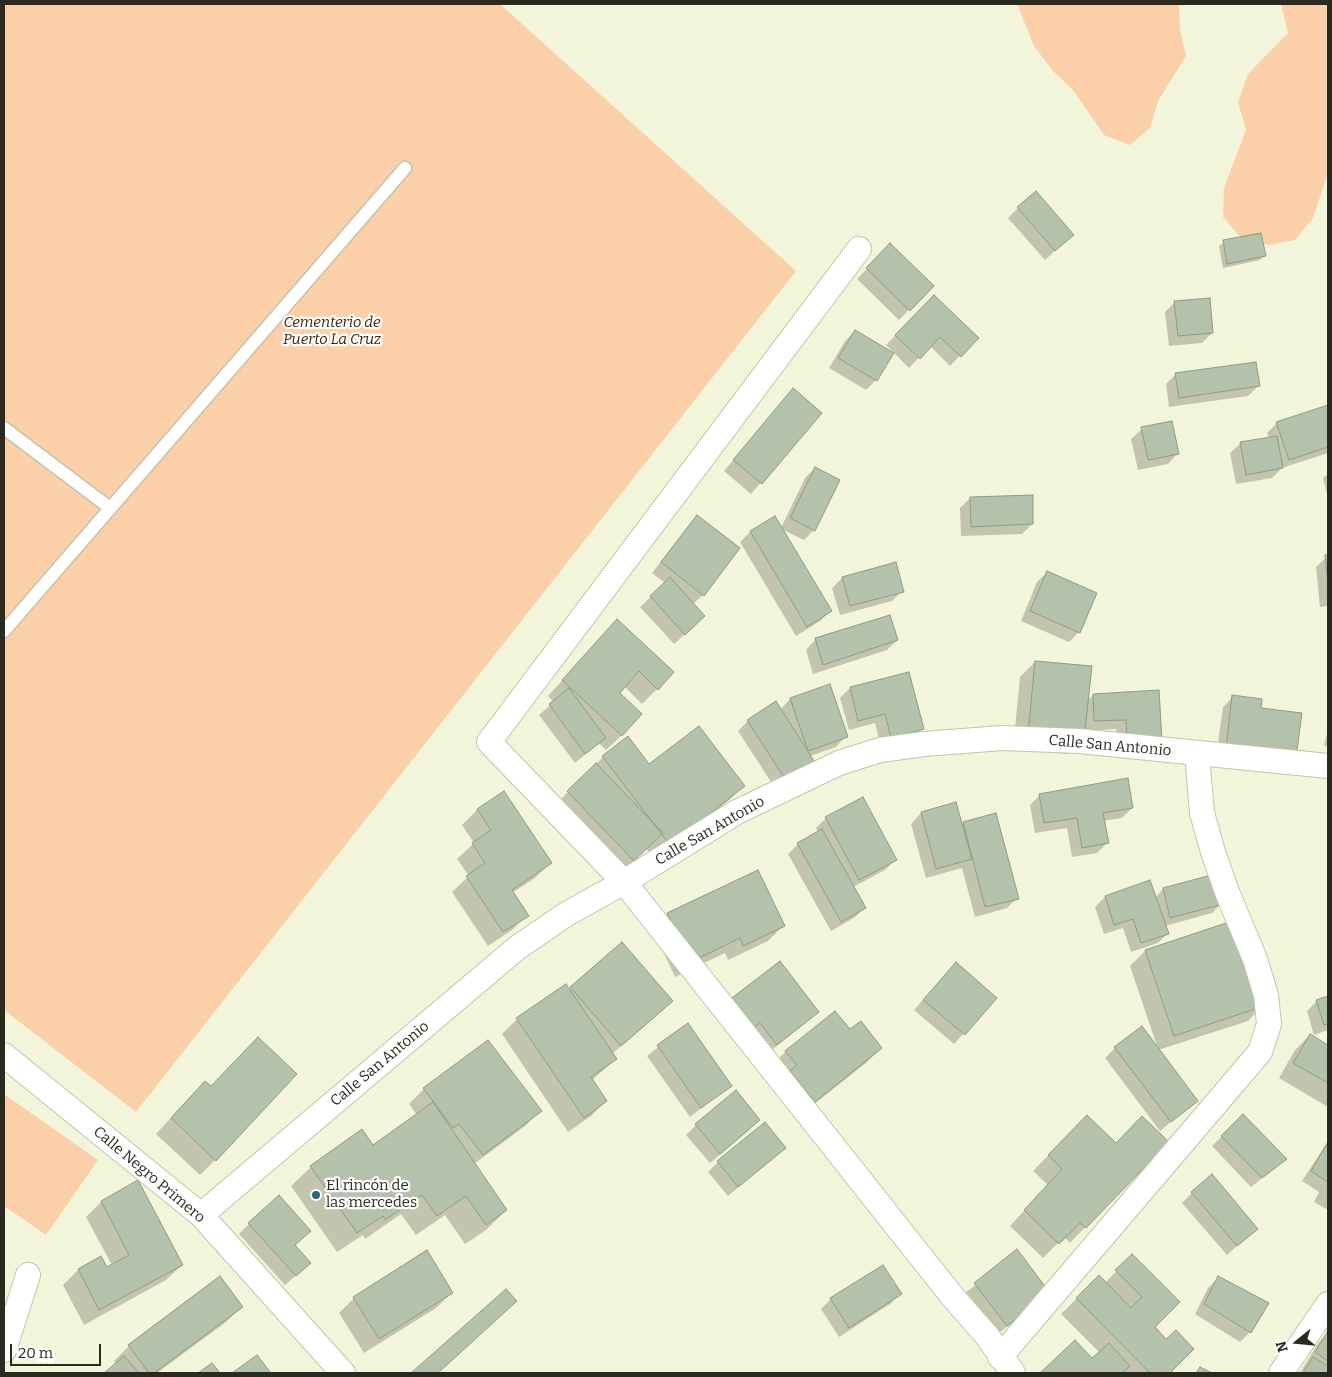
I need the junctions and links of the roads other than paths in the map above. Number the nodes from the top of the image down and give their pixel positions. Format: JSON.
{"nodes":[{"id":1,"x":405,"y":168,"type":"dead end"},
{"id":2,"x":859,"y":249,"type":"dead end"},
{"id":3,"x":4,"y":428,"type":"edge"},
{"id":4,"x":110,"y":508,"type":"junction"},
{"id":5,"x":4,"y":631,"type":"edge"},
{"id":6,"x":1197,"y":754,"type":"junction"},
{"id":7,"x":1328,"y":766,"type":"edge"},
{"id":8,"x":624,"y":882,"type":"junction"},
{"id":9,"x":4,"y":1055,"type":"edge"},
{"id":10,"x":201,"y":1215,"type":"junction"},
{"id":11,"x":28,"y":1275,"type":"dead end"},
{"id":12,"x":1328,"y":1304,"type":"edge"},
{"id":13,"x":4,"y":1350,"type":"edge"},
{"id":14,"x":1006,"y":1365,"type":"edge"},
{"id":15,"x":344,"y":1373,"type":"edge"},
{"id":16,"x":1281,"y":1373,"type":"edge"}],
"edges":[{"from":1,"to":4,"type":"lane"},
{"from":2,"to":8,"type":"street"},
{"from":3,"to":4,"type":"lane"},
{"from":4,"to":5,"type":"lane"},
{"from":6,"to":7,"type":"street","name":"Calle San Antonio"},
{"from":6,"to":8,"type":"street","name":"Calle San Antonio"},
{"from":6,"to":14,"type":"street"},
{"from":8,"to":10,"type":"street","name":"Calle San Antonio"},
{"from":8,"to":14,"type":"street"},
{"from":9,"to":10,"type":"street","name":"Calle Negro Primero"},
{"from":10,"to":15,"type":"street","name":"Calle Negro Primero"},
{"from":11,"to":13,"type":"street"},
{"from":12,"to":16,"type":"street"}]}
